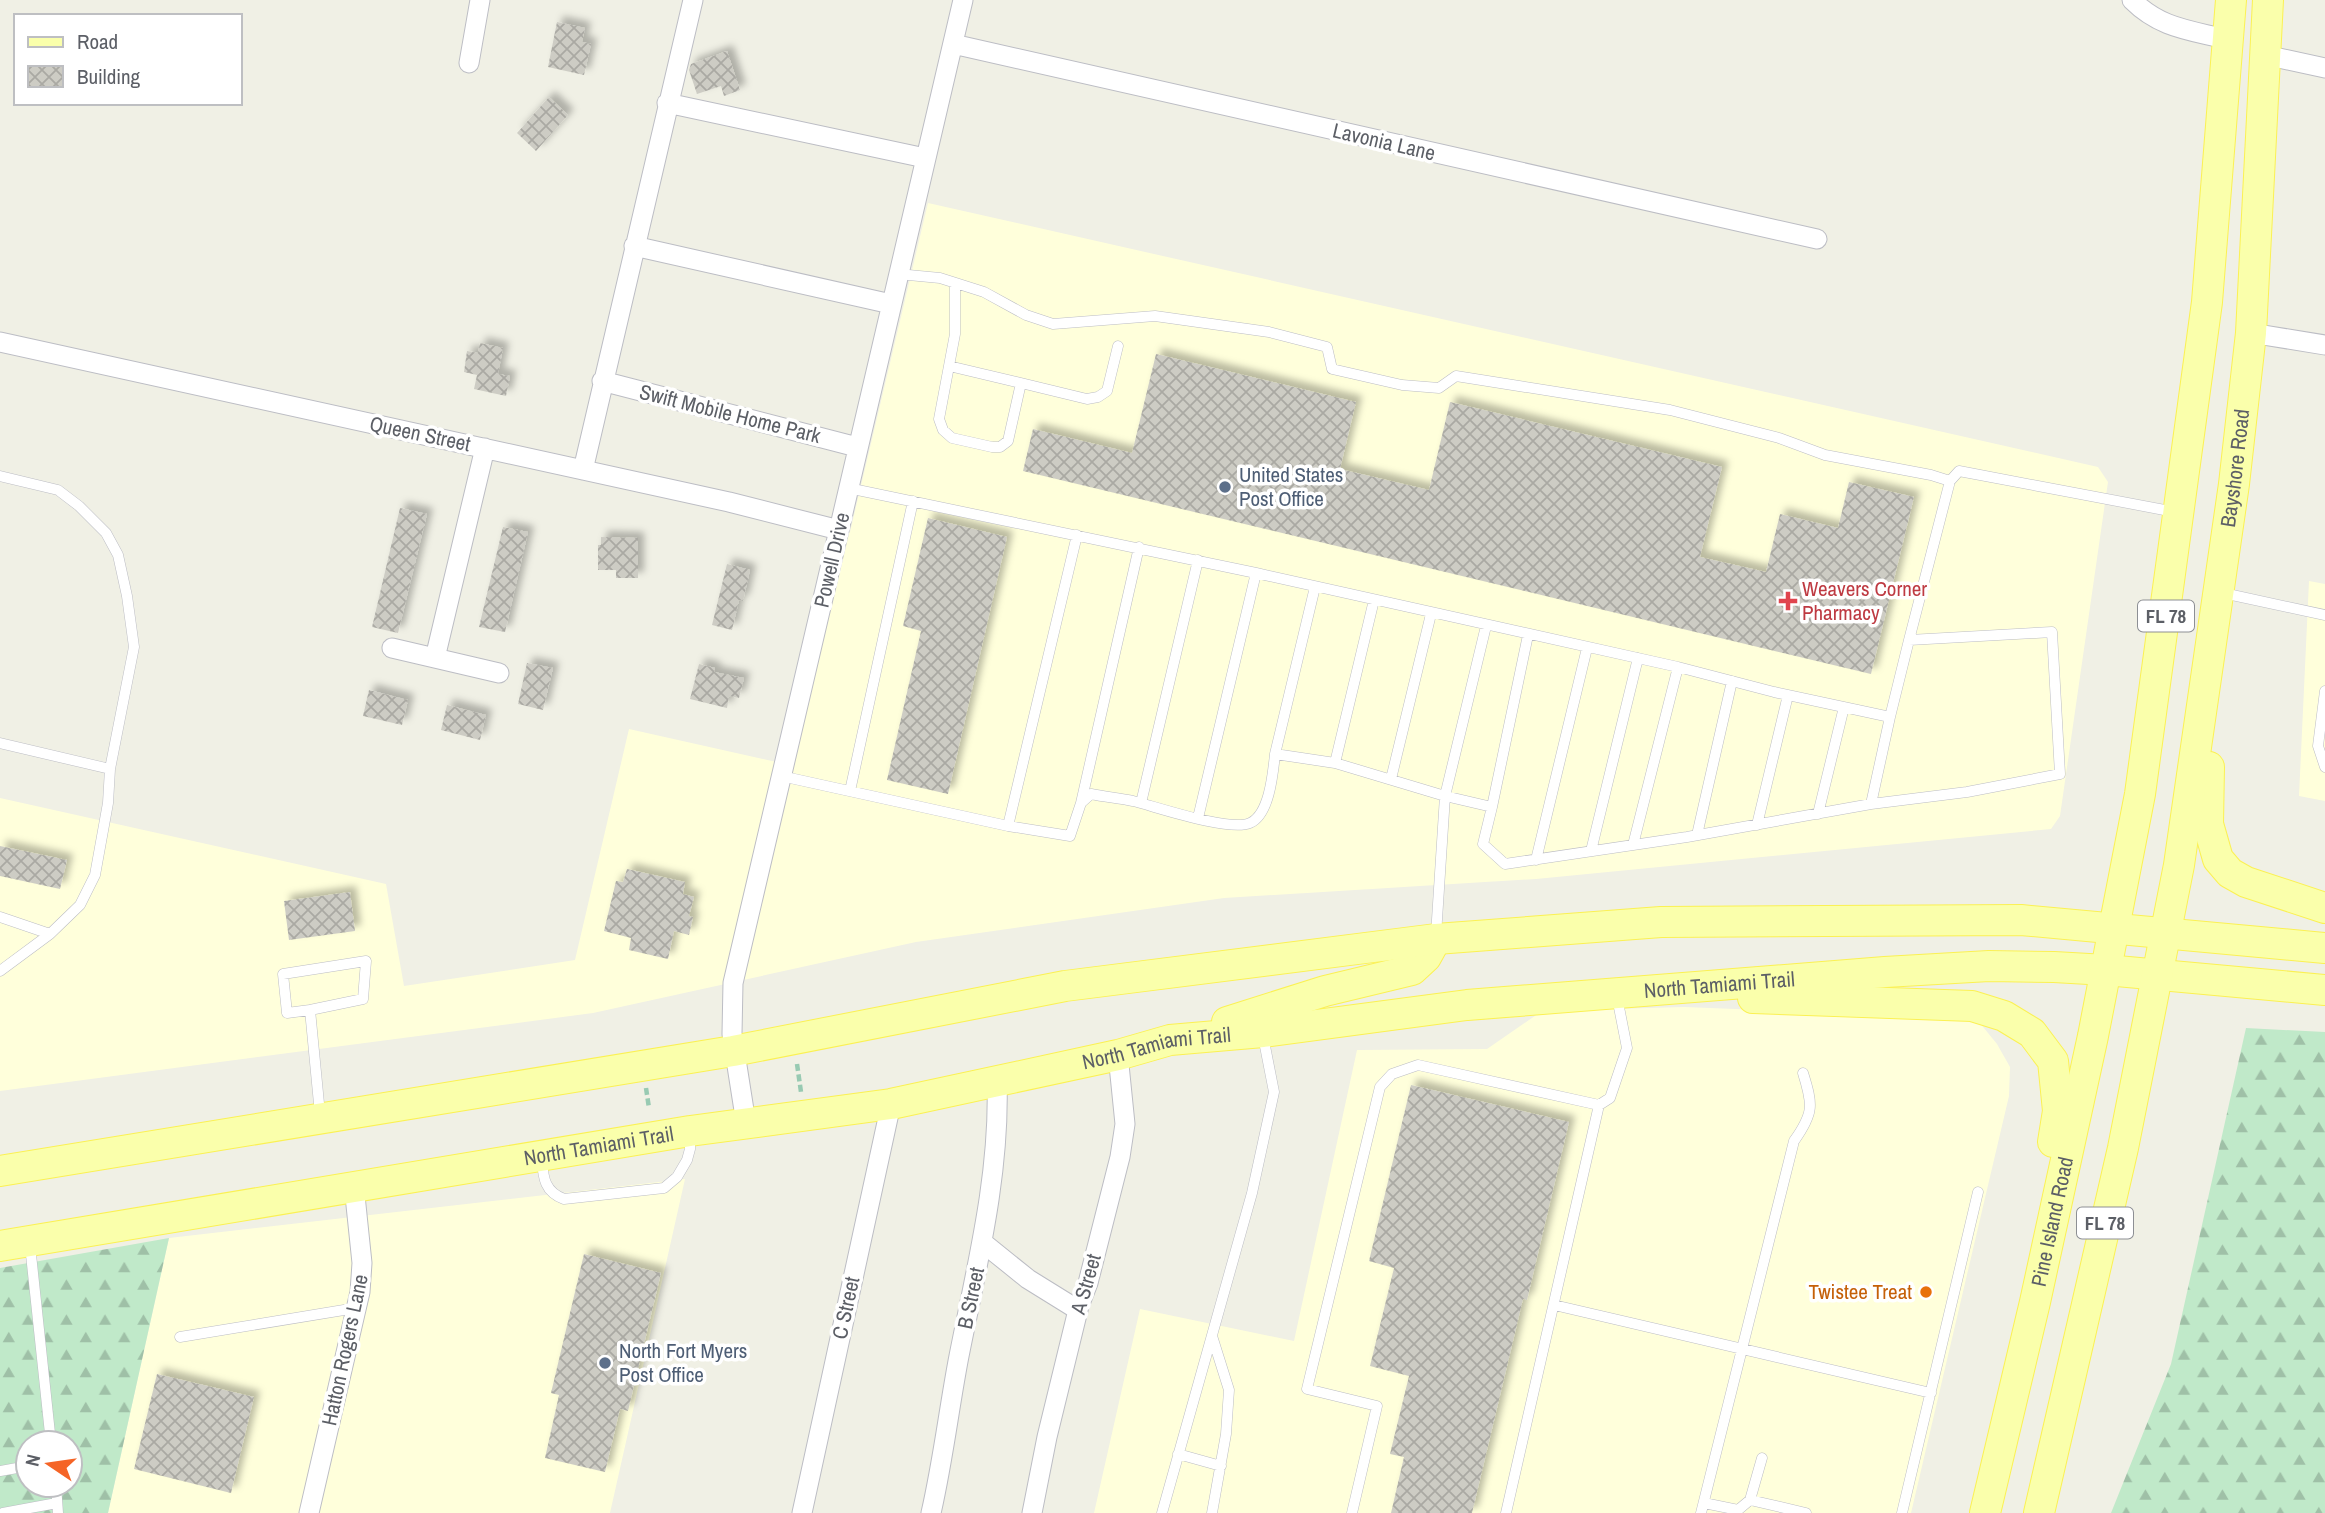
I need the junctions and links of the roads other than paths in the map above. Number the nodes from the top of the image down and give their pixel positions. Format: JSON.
{"nodes":[{"id":1,"x":480,"y":0,"type":"edge"},
{"id":2,"x":693,"y":0,"type":"edge"},
{"id":3,"x":963,"y":0,"type":"edge"},
{"id":4,"x":2132,"y":0,"type":"edge"},
{"id":5,"x":2231,"y":0,"type":"edge"},
{"id":6,"x":2268,"y":0,"type":"edge"},
{"id":7,"x":2229,"y":40,"type":"junction"},
{"id":8,"x":953,"y":44,"type":"junction"},
{"id":9,"x":2265,"y":55,"type":"junction"},
{"id":10,"x":469,"y":63,"type":"dead end"},
{"id":11,"x":2325,"y":68,"type":"edge"},
{"id":12,"x":667,"y":103,"type":"junction"},
{"id":13,"x":925,"y":158,"type":"junction"},
{"id":14,"x":1816,"y":239,"type":"dead end"},
{"id":15,"x":634,"y":246,"type":"junction"},
{"id":16,"x":898,"y":274,"type":"junction"},
{"id":17,"x":954,"y":283,"type":"junction"},
{"id":18,"x":891,"y":304,"type":"junction"},
{"id":19,"x":2251,"y":333,"type":"junction"},
{"id":20,"x":0,"y":342,"type":"edge"},
{"id":21,"x":2325,"y":345,"type":"edge"},
{"id":22,"x":1118,"y":346,"type":"dead end"},
{"id":23,"x":949,"y":366,"type":"junction"},
{"id":24,"x":602,"y":382,"type":"junction"},
{"id":25,"x":1021,"y":383,"type":"junction"},
{"id":26,"x":857,"y":447,"type":"junction"},
{"id":27,"x":485,"y":448,"type":"junction"},
{"id":28,"x":583,"y":470,"type":"junction"},
{"id":29,"x":0,"y":475,"type":"edge"},
{"id":30,"x":1950,"y":481,"type":"junction"},
{"id":31,"x":848,"y":488,"type":"junction"},
{"id":32,"x":913,"y":501,"type":"junction"},
{"id":33,"x":2179,"y":513,"type":"junction"},
{"id":34,"x":839,"y":530,"type":"junction"},
{"id":35,"x":1077,"y":535,"type":"junction"},
{"id":36,"x":1139,"y":547,"type":"junction"},
{"id":37,"x":1198,"y":560,"type":"junction"},
{"id":38,"x":1256,"y":573,"type":"junction"},
{"id":39,"x":1315,"y":587,"type":"junction"},
{"id":40,"x":2219,"y":592,"type":"junction"},
{"id":41,"x":1374,"y":600,"type":"junction"},
{"id":42,"x":1431,"y":614,"type":"junction"},
{"id":43,"x":2325,"y":615,"type":"edge"},
{"id":44,"x":1486,"y":626,"type":"junction"},
{"id":45,"x":1528,"y":635,"type":"junction"},
{"id":46,"x":1909,"y":640,"type":"junction"},
{"id":47,"x":392,"y":648,"type":"dead end"},
{"id":48,"x":1587,"y":648,"type":"junction"},
{"id":49,"x":2211,"y":650,"type":"junction"},
{"id":50,"x":435,"y":658,"type":"junction"},
{"id":51,"x":1638,"y":659,"type":"junction"},
{"id":52,"x":1678,"y":667,"type":"junction"},
{"id":53,"x":499,"y":673,"type":"dead end"},
{"id":54,"x":1732,"y":681,"type":"junction"},
{"id":55,"x":2325,"y":691,"type":"edge"},
{"id":56,"x":1788,"y":695,"type":"junction"},
{"id":57,"x":2324,"y":706,"type":"edge"},
{"id":58,"x":1844,"y":707,"type":"junction"},
{"id":59,"x":1890,"y":718,"type":"junction"},
{"id":60,"x":0,"y":743,"type":"edge"},
{"id":61,"x":1275,"y":754,"type":"junction"},
{"id":62,"x":1335,"y":764,"type":"junction"},
{"id":63,"x":2325,"y":767,"type":"edge"},
{"id":64,"x":110,"y":769,"type":"junction"},
{"id":65,"x":781,"y":776,"type":"junction"},
{"id":66,"x":1391,"y":779,"type":"junction"},
{"id":67,"x":850,"y":791,"type":"junction"},
{"id":68,"x":1445,"y":796,"type":"junction"},
{"id":69,"x":1081,"y":803,"type":"junction"},
{"id":70,"x":1140,"y":803,"type":"junction"},
{"id":71,"x":1871,"y":804,"type":"junction"},
{"id":72,"x":1492,"y":807,"type":"junction"},
{"id":73,"x":1818,"y":814,"type":"junction"},
{"id":74,"x":1198,"y":818,"type":"junction"},
{"id":75,"x":1757,"y":825,"type":"junction"},
{"id":76,"x":1008,"y":826,"type":"junction"},
{"id":77,"x":1697,"y":835,"type":"junction"},
{"id":78,"x":1633,"y":845,"type":"junction"},
{"id":79,"x":1591,"y":851,"type":"junction"},
{"id":80,"x":1536,"y":860,"type":"junction"},
{"id":81,"x":2325,"y":908,"type":"edge"},
{"id":82,"x":0,"y":917,"type":"edge"},
{"id":83,"x":2114,"y":929,"type":"junction"},
{"id":84,"x":50,"y":933,"type":"junction"},
{"id":85,"x":2165,"y":933,"type":"junction"},
{"id":86,"x":1436,"y":939,"type":"junction"},
{"id":87,"x":2325,"y":948,"type":"edge"},
{"id":88,"x":2106,"y":970,"type":"junction"},
{"id":89,"x":0,"y":971,"type":"edge"},
{"id":90,"x":2157,"y":975,"type":"junction"},
{"id":91,"x":2325,"y":990,"type":"edge"},
{"id":92,"x":1617,"y":993,"type":"junction"},
{"id":93,"x":310,"y":1010,"type":"junction"},
{"id":94,"x":1262,"y":1032,"type":"junction"},
{"id":95,"x":1170,"y":1041,"type":"junction"},
{"id":96,"x":733,"y":1051,"type":"junction"},
{"id":97,"x":1118,"y":1055,"type":"junction"},
{"id":98,"x":1803,"y":1073,"type":"dead end"},
{"id":99,"x":997,"y":1082,"type":"junction"},
{"id":100,"x":891,"y":1104,"type":"junction"},
{"id":101,"x":1599,"y":1105,"type":"junction"},
{"id":102,"x":320,"y":1118,"type":"junction"},
{"id":103,"x":746,"y":1123,"type":"junction"},
{"id":104,"x":690,"y":1132,"type":"junction"},
{"id":105,"x":541,"y":1156,"type":"junction"},
{"id":106,"x":0,"y":1171,"type":"edge"},
{"id":107,"x":354,"y":1186,"type":"junction"},
{"id":108,"x":1978,"y":1192,"type":"dead end"},
{"id":109,"x":30,"y":1241,"type":"junction"},
{"id":110,"x":982,"y":1242,"type":"junction"},
{"id":111,"x":0,"y":1246,"type":"edge"},
{"id":112,"x":2035,"y":1302,"type":"junction"},
{"id":113,"x":1554,"y":1305,"type":"junction"},
{"id":114,"x":356,"y":1308,"type":"junction"},
{"id":115,"x":1078,"y":1310,"type":"junction"},
{"id":116,"x":1212,"y":1336,"type":"junction"},
{"id":117,"x":180,"y":1337,"type":"dead end"},
{"id":118,"x":1743,"y":1348,"type":"junction"},
{"id":119,"x":1930,"y":1393,"type":"junction"},
{"id":120,"x":50,"y":1429,"type":"edge"},
{"id":121,"x":1178,"y":1454,"type":"junction"},
{"id":122,"x":1762,"y":1458,"type":"dead end"},
{"id":123,"x":1221,"y":1466,"type":"junction"},
{"id":124,"x":1750,"y":1500,"type":"junction"},
{"id":125,"x":58,"y":1508,"type":"edge"},
{"id":126,"x":1703,"y":1508,"type":"edge"},
{"id":127,"x":1739,"y":1511,"type":"edge"},
{"id":128,"x":3,"y":1513,"type":"edge"},
{"id":129,"x":309,"y":1513,"type":"edge"},
{"id":130,"x":802,"y":1513,"type":"edge"},
{"id":131,"x":931,"y":1513,"type":"edge"},
{"id":132,"x":1032,"y":1513,"type":"edge"},
{"id":133,"x":1162,"y":1513,"type":"edge"},
{"id":134,"x":1212,"y":1513,"type":"edge"},
{"id":135,"x":1352,"y":1513,"type":"edge"},
{"id":136,"x":1506,"y":1513,"type":"edge"},
{"id":137,"x":1806,"y":1513,"type":"edge"},
{"id":138,"x":1902,"y":1513,"type":"edge"},
{"id":139,"x":1985,"y":1513,"type":"edge"},
{"id":140,"x":2039,"y":1513,"type":"edge"}],
"edges":[{"from":1,"to":10,"type":"street"},
{"from":2,"to":12,"type":"street"},
{"from":3,"to":8,"type":"street","name":"Powell Drive"},
{"from":4,"to":7,"type":"street"},
{"from":5,"to":7,"type":"main road","number":"FL 78"},
{"from":6,"to":9,"type":"main road","name":"Bayshore Road","number":"FL 78"},
{"from":7,"to":33,"type":"main road","number":"FL 78"},
{"from":8,"to":13,"type":"street","name":"Powell Drive"},
{"from":8,"to":14,"type":"street","name":"Lavonia Lane"},
{"from":9,"to":11,"type":"street"},
{"from":9,"to":19,"type":"main road","name":"Bayshore Road","number":"FL 78"},
{"from":12,"to":13,"type":"street"},
{"from":12,"to":15,"type":"street"},
{"from":13,"to":16,"type":"street","name":"Powell Drive"},
{"from":15,"to":18,"type":"street"},
{"from":15,"to":24,"type":"street"},
{"from":16,"to":17,"type":"lane"},
{"from":16,"to":18,"type":"street","name":"Powell Drive"},
{"from":17,"to":23,"type":"lane"},
{"from":17,"to":30,"type":"lane"},
{"from":18,"to":26,"type":"street","name":"Powell Drive"},
{"from":19,"to":21,"type":"street"},
{"from":19,"to":40,"type":"main road","name":"Bayshore Road","number":"FL 78"},
{"from":20,"to":27,"type":"street","name":"Queen Street"},
{"from":22,"to":25,"type":"lane"},
{"from":23,"to":25,"type":"lane"},
{"from":23,"to":25,"type":"lane"},
{"from":24,"to":26,"type":"street","name":"Swift Mobile Home Park"},
{"from":24,"to":28,"type":"street"},
{"from":26,"to":31,"type":"street","name":"Powell Drive"},
{"from":27,"to":28,"type":"street","name":"Queen Street"},
{"from":27,"to":50,"type":"street"},
{"from":28,"to":34,"type":"street","name":"Queen Street"},
{"from":29,"to":64,"type":"lane"},
{"from":30,"to":33,"type":"lane"},
{"from":30,"to":46,"type":"lane"},
{"from":31,"to":32,"type":"lane"},
{"from":31,"to":34,"type":"street","name":"Powell Drive"},
{"from":32,"to":35,"type":"lane"},
{"from":32,"to":67,"type":"lane"},
{"from":33,"to":83,"type":"main road","number":"FL 78"},
{"from":34,"to":65,"type":"street","name":"Powell Drive"},
{"from":35,"to":36,"type":"lane"},
{"from":35,"to":76,"type":"lane"},
{"from":36,"to":37,"type":"lane"},
{"from":36,"to":69,"type":"lane"},
{"from":37,"to":38,"type":"lane"},
{"from":37,"to":70,"type":"lane"},
{"from":38,"to":39,"type":"lane"},
{"from":38,"to":74,"type":"lane"},
{"from":39,"to":41,"type":"lane"},
{"from":39,"to":61,"type":"lane"},
{"from":40,"to":43,"type":"lane"},
{"from":40,"to":49,"type":"main road","name":"Bayshore Road","number":"FL 78"},
{"from":41,"to":42,"type":"lane"},
{"from":41,"to":62,"type":"lane"},
{"from":42,"to":44,"type":"lane"},
{"from":42,"to":66,"type":"lane"},
{"from":44,"to":45,"type":"lane"},
{"from":44,"to":68,"type":"lane"},
{"from":45,"to":48,"type":"lane"},
{"from":45,"to":72,"type":"lane"},
{"from":46,"to":59,"type":"lane"},
{"from":46,"to":71,"type":"lane"},
{"from":47,"to":50,"type":"street"},
{"from":48,"to":51,"type":"lane"},
{"from":48,"to":80,"type":"lane"},
{"from":49,"to":81,"type":"main road"},
{"from":49,"to":85,"type":"main road","name":"Bayshore Road","number":"FL 78"},
{"from":50,"to":53,"type":"street"},
{"from":51,"to":52,"type":"lane"},
{"from":51,"to":79,"type":"lane"},
{"from":52,"to":54,"type":"lane"},
{"from":52,"to":78,"type":"lane"},
{"from":54,"to":56,"type":"lane"},
{"from":54,"to":77,"type":"lane"},
{"from":55,"to":57,"type":"lane"},
{"from":56,"to":58,"type":"lane"},
{"from":56,"to":75,"type":"lane"},
{"from":57,"to":63,"type":"lane"},
{"from":58,"to":59,"type":"lane"},
{"from":58,"to":73,"type":"lane"},
{"from":59,"to":71,"type":"lane"},
{"from":60,"to":64,"type":"lane"},
{"from":61,"to":62,"type":"lane"},
{"from":61,"to":74,"type":"lane"},
{"from":62,"to":66,"type":"lane"},
{"from":64,"to":84,"type":"lane"},
{"from":65,"to":67,"type":"lane"},
{"from":65,"to":96,"type":"street","name":"Powell Drive"},
{"from":66,"to":68,"type":"lane"},
{"from":67,"to":76,"type":"lane"},
{"from":68,"to":72,"type":"lane"},
{"from":68,"to":86,"type":"lane"},
{"from":69,"to":70,"type":"lane"},
{"from":69,"to":76,"type":"lane"},
{"from":70,"to":74,"type":"lane"},
{"from":71,"to":73,"type":"lane"},
{"from":72,"to":80,"type":"lane"},
{"from":73,"to":75,"type":"lane"},
{"from":75,"to":77,"type":"lane"},
{"from":77,"to":78,"type":"lane"},
{"from":78,"to":79,"type":"lane"},
{"from":79,"to":80,"type":"lane"},
{"from":82,"to":84,"type":"lane"},
{"from":83,"to":85,"type":"main road"},
{"from":83,"to":86,"type":"main road"},
{"from":83,"to":88,"type":"main road","name":"Pine Island Road","number":"FL 78"},
{"from":84,"to":89,"type":"lane"},
{"from":85,"to":87,"type":"main road"},
{"from":85,"to":90,"type":"main road","number":"FL 78"},
{"from":86,"to":95,"type":"main road"},
{"from":86,"to":96,"type":"main road"},
{"from":88,"to":90,"type":"main road","name":"North Tamiami Trail"},
{"from":88,"to":92,"type":"main road","name":"North Tamiami Trail"},
{"from":88,"to":112,"type":"main road","name":"Pine Island Road","number":"FL 78"},
{"from":90,"to":91,"type":"main road","name":"North Tamiami Trail"},
{"from":90,"to":140,"type":"main road","number":"FL 78"},
{"from":92,"to":94,"type":"main road","name":"North Tamiami Trail"},
{"from":92,"to":101,"type":"lane"},
{"from":92,"to":112,"type":"main road"},
{"from":93,"to":93,"type":"lane"},
{"from":93,"to":102,"type":"lane"},
{"from":94,"to":95,"type":"main road","name":"North Tamiami Trail"},
{"from":94,"to":116,"type":"lane"},
{"from":95,"to":97,"type":"main road","name":"North Tamiami Trail"},
{"from":96,"to":102,"type":"main road"},
{"from":96,"to":103,"type":"street","name":"Powell Drive"},
{"from":97,"to":99,"type":"main road","name":"North Tamiami Trail"},
{"from":97,"to":115,"type":"street","name":"A Street"},
{"from":98,"to":118,"type":"lane"},
{"from":99,"to":100,"type":"main road","name":"North Tamiami Trail"},
{"from":99,"to":110,"type":"street","name":"B Street"},
{"from":100,"to":103,"type":"main road","name":"North Tamiami Trail"},
{"from":100,"to":130,"type":"street","name":"C Street"},
{"from":101,"to":113,"type":"lane"},
{"from":101,"to":135,"type":"lane"},
{"from":102,"to":106,"type":"main road"},
{"from":103,"to":104,"type":"main road","name":"North Tamiami Trail"},
{"from":104,"to":105,"type":"main road","name":"North Tamiami Trail"},
{"from":104,"to":105,"type":"lane"},
{"from":105,"to":107,"type":"main road","name":"North Tamiami Trail"},
{"from":107,"to":109,"type":"main road","name":"North Tamiami Trail"},
{"from":107,"to":114,"type":"street","name":"Hatton Rogers Lane"},
{"from":108,"to":119,"type":"lane"},
{"from":109,"to":111,"type":"main road","name":"North Tamiami Trail"},
{"from":109,"to":120,"type":"lane"},
{"from":110,"to":115,"type":"street"},
{"from":110,"to":131,"type":"street","name":"B Street"},
{"from":112,"to":139,"type":"main road","name":"Pine Island Road","number":"FL 78"},
{"from":113,"to":118,"type":"lane"},
{"from":113,"to":136,"type":"lane"},
{"from":114,"to":117,"type":"lane"},
{"from":114,"to":129,"type":"street","name":"Hatton Rogers Lane"},
{"from":115,"to":132,"type":"street","name":"A Street"},
{"from":116,"to":121,"type":"lane"},
{"from":116,"to":123,"type":"lane"},
{"from":118,"to":119,"type":"lane"},
{"from":118,"to":126,"type":"lane"},
{"from":119,"to":138,"type":"lane"},
{"from":121,"to":123,"type":"lane"},
{"from":121,"to":133,"type":"lane"},
{"from":122,"to":124,"type":"lane"},
{"from":123,"to":134,"type":"lane"},
{"from":124,"to":127,"type":"lane"},
{"from":124,"to":137,"type":"lane"},
{"from":125,"to":128,"type":"lane"},
{"from":126,"to":127,"type":"lane"}]}
